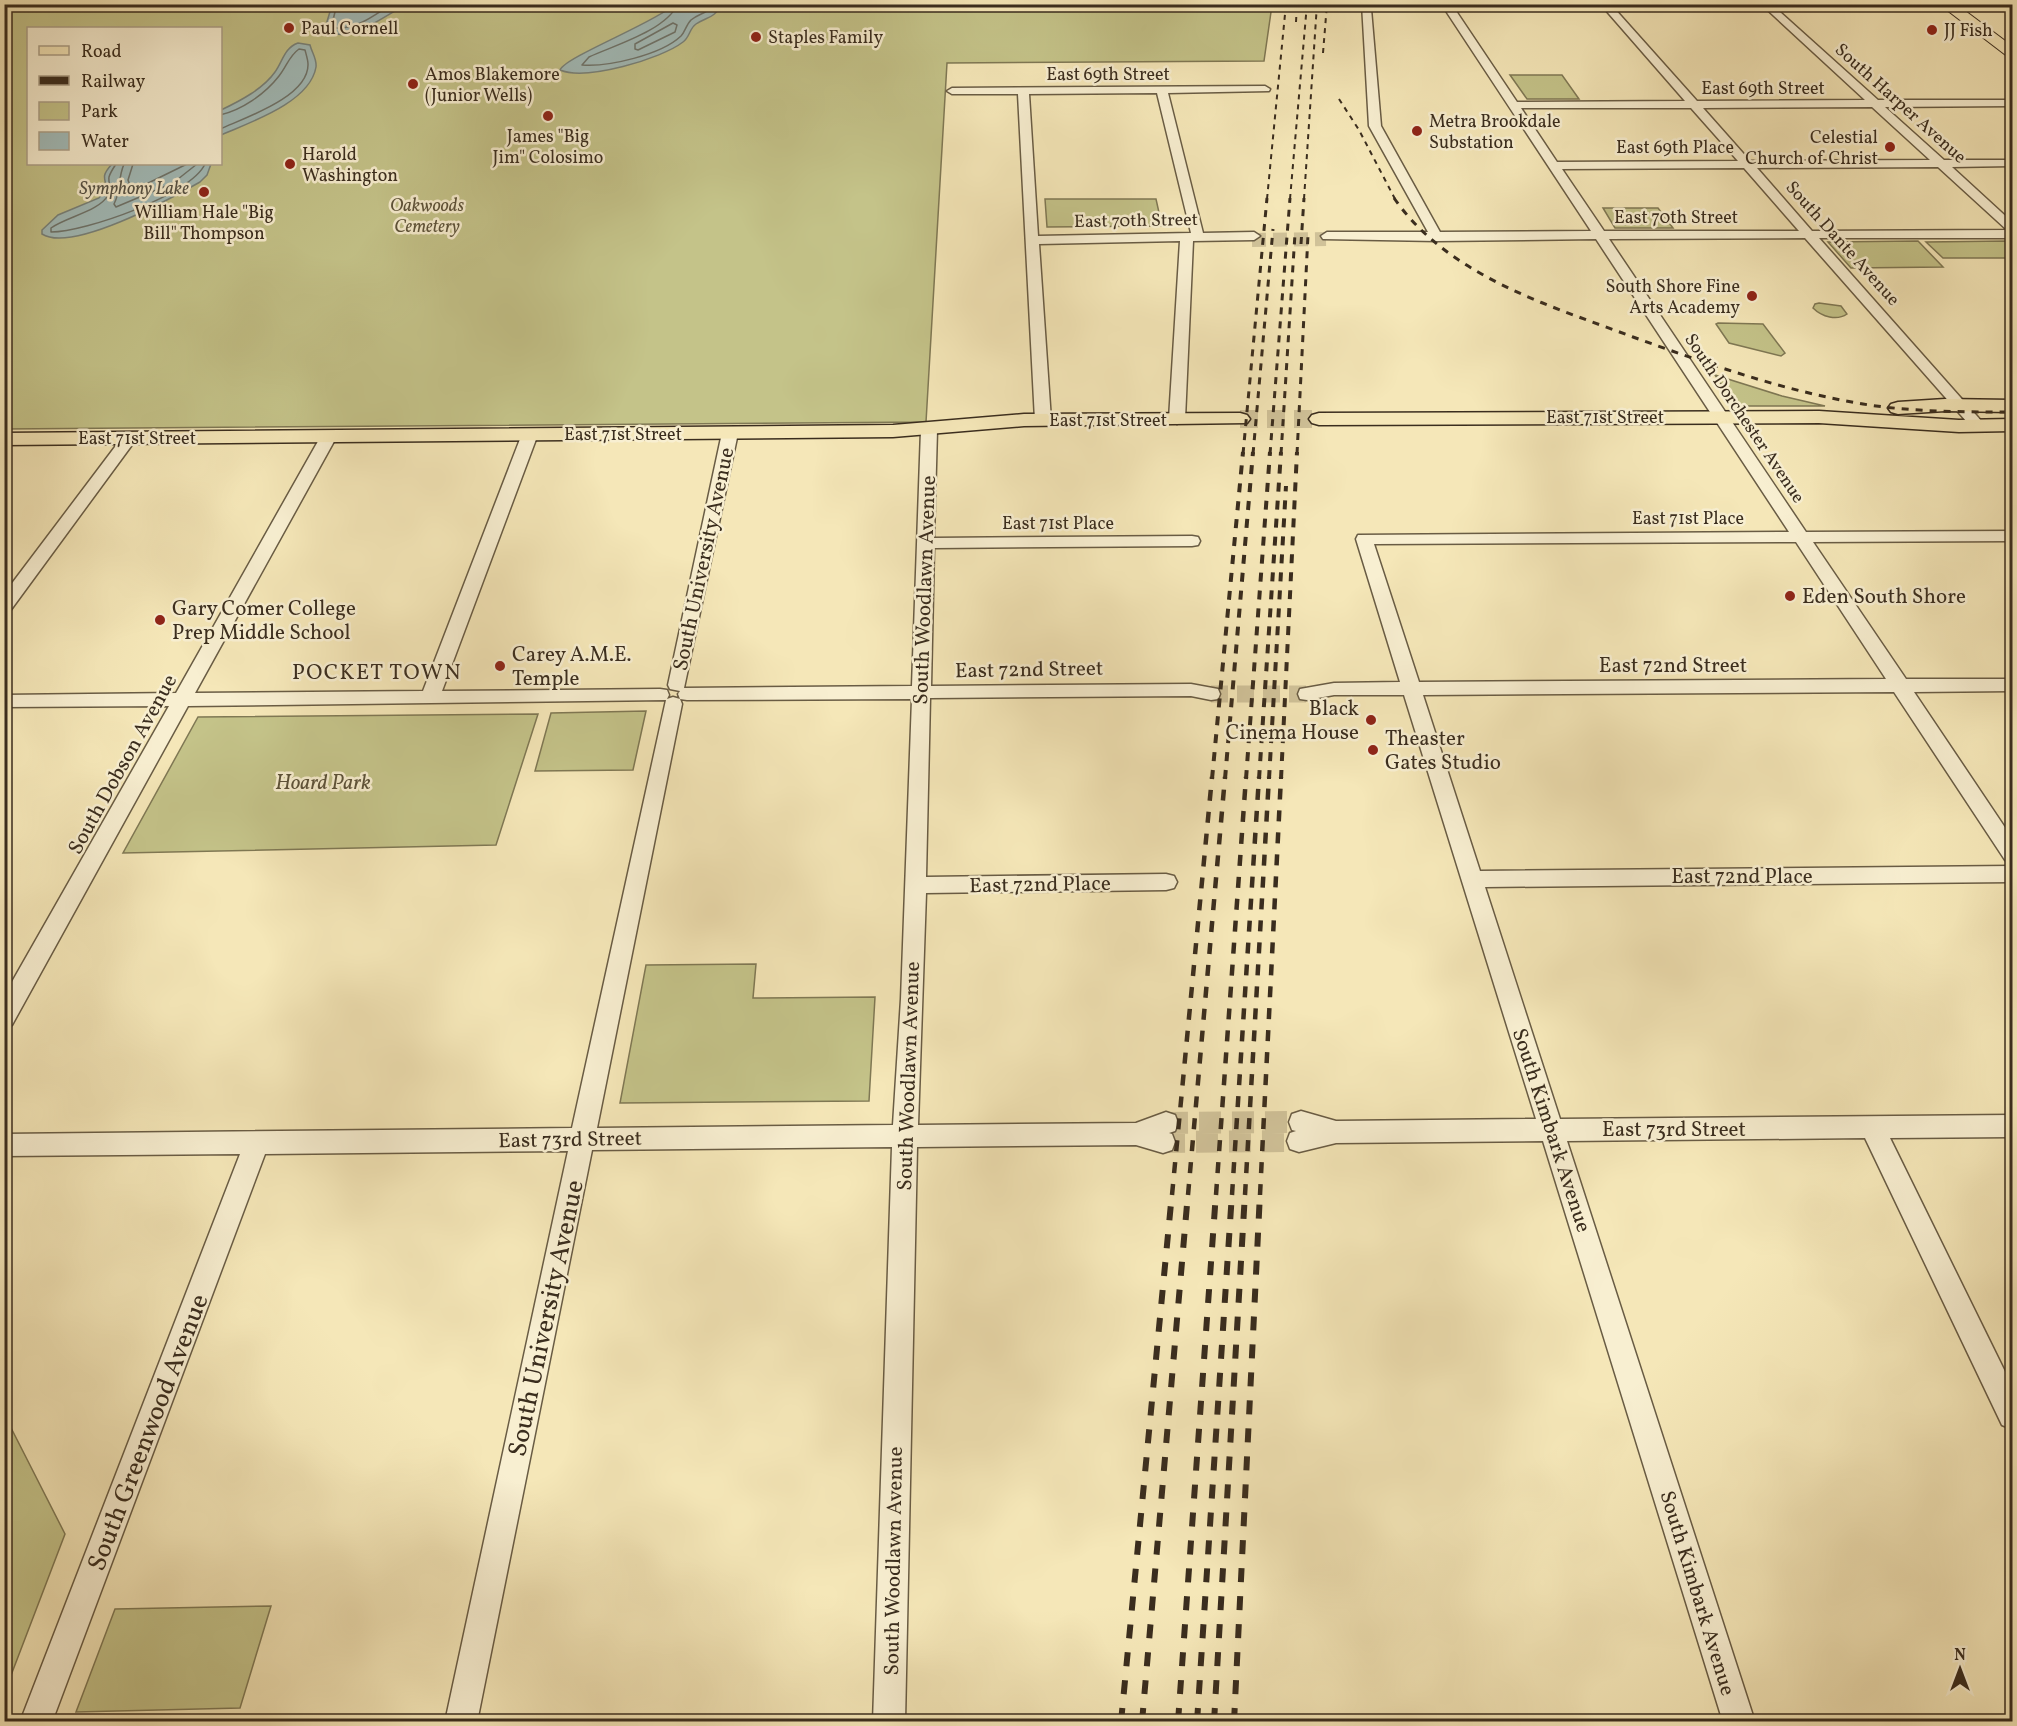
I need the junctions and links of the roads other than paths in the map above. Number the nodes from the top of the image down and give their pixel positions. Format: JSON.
{"nodes":[{"id":1,"x":1675,"y":4,"type":"edge"},
{"id":2,"x":1765,"y":4,"type":"edge"},
{"id":3,"x":1946,"y":4,"type":"edge"},
{"id":4,"x":1447,"y":5,"type":"edge"},
{"id":5,"x":1606,"y":5,"type":"edge"},
{"id":6,"x":2013,"y":53,"type":"edge"},
{"id":7,"x":1265,"y":89,"type":"dead end"},
{"id":8,"x":1162,"y":90,"type":"junction"},
{"id":9,"x":952,"y":91,"type":"dead end"},
{"id":10,"x":1023,"y":91,"type":"junction"},
{"id":11,"x":1874,"y":103,"type":"junction"},
{"id":12,"x":2013,"y":103,"type":"edge"},
{"id":13,"x":1694,"y":104,"type":"junction"},
{"id":14,"x":1514,"y":105,"type":"junction"},
{"id":15,"x":1941,"y":163,"type":"junction"},
{"id":16,"x":2013,"y":163,"type":"edge"},
{"id":17,"x":1747,"y":164,"type":"junction"},
{"id":18,"x":1554,"y":166,"type":"junction"},
{"id":19,"x":2013,"y":228,"type":"edge"},
{"id":20,"x":2013,"y":234,"type":"edge"},
{"id":21,"x":1809,"y":235,"type":"junction"},
{"id":22,"x":1600,"y":236,"type":"junction"},
{"id":23,"x":1331,"y":237,"type":"tunnel mouth"},
{"id":24,"x":1437,"y":237,"type":"junction"},
{"id":25,"x":1193,"y":238,"type":"junction"},
{"id":26,"x":1248,"y":238,"type":"tunnel mouth"},
{"id":27,"x":1033,"y":240,"type":"junction"},
{"id":28,"x":1961,"y":405,"type":"junction"},
{"id":29,"x":2013,"y":406,"type":"edge"},
{"id":30,"x":1721,"y":417,"type":"junction"},
{"id":31,"x":1819,"y":417,"type":"junction"},
{"id":32,"x":1319,"y":418,"type":"tunnel mouth"},
{"id":33,"x":1177,"y":419,"type":"junction"},
{"id":34,"x":1240,"y":419,"type":"tunnel mouth"},
{"id":35,"x":1043,"y":420,"type":"junction"},
{"id":36,"x":2013,"y":425,"type":"edge"},
{"id":37,"x":1979,"y":426,"type":"junction"},
{"id":38,"x":928,"y":430,"type":"junction"},
{"id":39,"x":730,"y":433,"type":"junction"},
{"id":40,"x":530,"y":434,"type":"junction"},
{"id":41,"x":329,"y":436,"type":"junction"},
{"id":42,"x":129,"y":438,"type":"junction"},
{"id":43,"x":4,"y":439,"type":"edge"},
{"id":44,"x":1801,"y":536,"type":"junction"},
{"id":45,"x":2013,"y":536,"type":"edge"},
{"id":46,"x":1364,"y":539,"type":"joint"},
{"id":47,"x":1192,"y":541,"type":"dead end"},
{"id":48,"x":925,"y":543,"type":"junction"},
{"id":49,"x":4,"y":607,"type":"edge"},
{"id":50,"x":2013,"y":685,"type":"edge"},
{"id":51,"x":1900,"y":686,"type":"junction"},
{"id":52,"x":1307,"y":689,"type":"tunnel mouth"},
{"id":53,"x":1411,"y":689,"type":"junction"},
{"id":54,"x":1211,"y":690,"type":"tunnel mouth"},
{"id":55,"x":921,"y":693,"type":"junction"},
{"id":56,"x":674,"y":695,"type":"junction"},
{"id":57,"x":430,"y":697,"type":"junction"},
{"id":58,"x":184,"y":699,"type":"junction"},
{"id":59,"x":4,"y":701,"type":"edge"},
{"id":60,"x":2013,"y":854,"type":"edge"},
{"id":61,"x":2013,"y":874,"type":"edge"},
{"id":62,"x":1472,"y":879,"type":"junction"},
{"id":63,"x":1166,"y":882,"type":"dead end"},
{"id":64,"x":915,"y":885,"type":"junction"},
{"id":65,"x":4,"y":1018,"type":"edge"},
{"id":66,"x":2013,"y":1126,"type":"edge"},
{"id":67,"x":1872,"y":1127,"type":"junction"},
{"id":68,"x":1552,"y":1130,"type":"junction"},
{"id":69,"x":1300,"y":1131,"type":"tunnel mouth"},
{"id":70,"x":1165,"y":1133,"type":"tunnel mouth"},
{"id":71,"x":904,"y":1136,"type":"junction"},
{"id":72,"x":583,"y":1139,"type":"junction"},
{"id":73,"x":257,"y":1142,"type":"junction"},
{"id":74,"x":4,"y":1144,"type":"edge"},
{"id":75,"x":2013,"y":1415,"type":"edge"},
{"id":76,"x":36,"y":1722,"type":"edge"},
{"id":77,"x":461,"y":1722,"type":"edge"},
{"id":78,"x":889,"y":1722,"type":"edge"},
{"id":79,"x":1739,"y":1722,"type":"edge"}],
"edges":[{"from":1,"to":5,"type":"street"},
{"from":2,"to":11,"type":"street","name":"South Harper Avenue"},
{"from":3,"to":6,"type":"highway"},
{"from":4,"to":5,"type":"street"},
{"from":4,"to":14,"type":"street","name":"South Dorchester Avenue"},
{"from":4,"to":24,"type":"street"},
{"from":5,"to":13,"type":"street","name":"South Dante Avenue"},
{"from":7,"to":8,"type":"street","name":"East 69th Street"},
{"from":8,"to":10,"type":"street","name":"East 69th Street"},
{"from":8,"to":25,"type":"street"},
{"from":9,"to":10,"type":"street","name":"East 69th Street"},
{"from":10,"to":27,"type":"street"},
{"from":11,"to":12,"type":"street","name":"East 69th Street"},
{"from":11,"to":13,"type":"street","name":"East 69th Street"},
{"from":11,"to":15,"type":"street","name":"South Harper Avenue"},
{"from":13,"to":14,"type":"street","name":"East 69th Street"},
{"from":13,"to":17,"type":"street","name":"South Dante Avenue"},
{"from":14,"to":18,"type":"street","name":"South Dorchester Avenue"},
{"from":15,"to":16,"type":"street","name":"East 69th Place"},
{"from":15,"to":17,"type":"street","name":"East 69th Place"},
{"from":15,"to":19,"type":"street","name":"South Harper Avenue"},
{"from":17,"to":18,"type":"street","name":"East 69th Place"},
{"from":17,"to":21,"type":"street","name":"South Dante Avenue"},
{"from":18,"to":22,"type":"street","name":"South Dorchester Avenue"},
{"from":20,"to":21,"type":"street","name":"East 70th Street"},
{"from":21,"to":22,"type":"street","name":"East 70th Street"},
{"from":21,"to":28,"type":"street","name":"South Dante Avenue"},
{"from":22,"to":24,"type":"street","name":"East 70th Street"},
{"from":22,"to":30,"type":"street","name":"South Dorchester Avenue"},
{"from":23,"to":24,"type":"street","name":"East 70th Street"},
{"from":25,"to":26,"type":"street","name":"East 70th Street"},
{"from":25,"to":27,"type":"street","name":"East 70th Street"},
{"from":25,"to":33,"type":"street"},
{"from":27,"to":35,"type":"street"},
{"from":28,"to":29,"type":"main road","name":"East 71st Street"},
{"from":28,"to":31,"type":"main road","name":"East 71st Street"},
{"from":28,"to":37,"type":"street","name":"South Dante Avenue"},
{"from":30,"to":31,"type":"main road","name":"East 71st Street"},
{"from":30,"to":32,"type":"main road","name":"East 71st Street"},
{"from":30,"to":44,"type":"street","name":"South Dorchester Avenue"},
{"from":31,"to":37,"type":"main road","name":"East 71st Street"},
{"from":33,"to":34,"type":"main road","name":"East 71st Street"},
{"from":33,"to":35,"type":"main road","name":"East 71st Street"},
{"from":35,"to":38,"type":"main road","name":"East 71st Street"},
{"from":36,"to":37,"type":"main road","name":"East 71st Street"},
{"from":38,"to":39,"type":"main road","name":"East 71st Street"},
{"from":38,"to":48,"type":"street","name":"South Woodlawn Avenue"},
{"from":39,"to":40,"type":"main road","name":"East 71st Street"},
{"from":39,"to":56,"type":"street","name":"South University Avenue"},
{"from":40,"to":41,"type":"main road","name":"East 71st Street"},
{"from":40,"to":57,"type":"street"},
{"from":41,"to":42,"type":"main road","name":"East 71st Street"},
{"from":41,"to":58,"type":"street","name":"South Dobson Avenue"},
{"from":42,"to":43,"type":"main road","name":"East 71st Street"},
{"from":42,"to":49,"type":"street"},
{"from":44,"to":45,"type":"street","name":"East 71st Place"},
{"from":44,"to":46,"type":"street","name":"East 71st Place"},
{"from":44,"to":51,"type":"street","name":"South Dorchester Avenue"},
{"from":46,"to":53,"type":"street","name":"South Kimbark Avenue"},
{"from":47,"to":48,"type":"street","name":"East 71st Place"},
{"from":48,"to":55,"type":"street","name":"South Woodlawn Avenue"},
{"from":50,"to":51,"type":"street","name":"East 72nd Street"},
{"from":51,"to":53,"type":"street","name":"East 72nd Street"},
{"from":51,"to":60,"type":"street","name":"South Dorchester Avenue"},
{"from":52,"to":53,"type":"street","name":"East 72nd Street"},
{"from":53,"to":62,"type":"street","name":"South Kimbark Avenue"},
{"from":54,"to":55,"type":"street","name":"East 72nd Street"},
{"from":55,"to":56,"type":"street","name":"East 72nd Street"},
{"from":55,"to":64,"type":"street","name":"South Woodlawn Avenue"},
{"from":56,"to":57,"type":"street","name":"East 72nd Street"},
{"from":56,"to":72,"type":"street","name":"South University Avenue"},
{"from":57,"to":58,"type":"street","name":"East 72nd Street"},
{"from":58,"to":59,"type":"street","name":"East 72nd Street"},
{"from":58,"to":65,"type":"street","name":"South Dobson Avenue"},
{"from":61,"to":62,"type":"street","name":"East 72nd Place"},
{"from":62,"to":68,"type":"street","name":"South Kimbark Avenue"},
{"from":63,"to":64,"type":"street","name":"East 72nd Place"},
{"from":64,"to":71,"type":"street","name":"South Woodlawn Avenue"},
{"from":66,"to":67,"type":"street","name":"East 73rd Street"},
{"from":67,"to":68,"type":"street","name":"East 73rd Street"},
{"from":67,"to":75,"type":"street"},
{"from":68,"to":69,"type":"street","name":"East 73rd Street"},
{"from":68,"to":79,"type":"street","name":"South Kimbark Avenue"},
{"from":70,"to":71,"type":"street","name":"East 73rd Street"},
{"from":71,"to":72,"type":"street","name":"East 73rd Street"},
{"from":71,"to":78,"type":"street","name":"South Woodlawn Avenue"},
{"from":72,"to":73,"type":"street","name":"East 73rd Street"},
{"from":72,"to":77,"type":"street","name":"South University Avenue"},
{"from":73,"to":74,"type":"street","name":"East 73rd Street"},
{"from":73,"to":76,"type":"street","name":"South Greenwood Avenue"}]}
